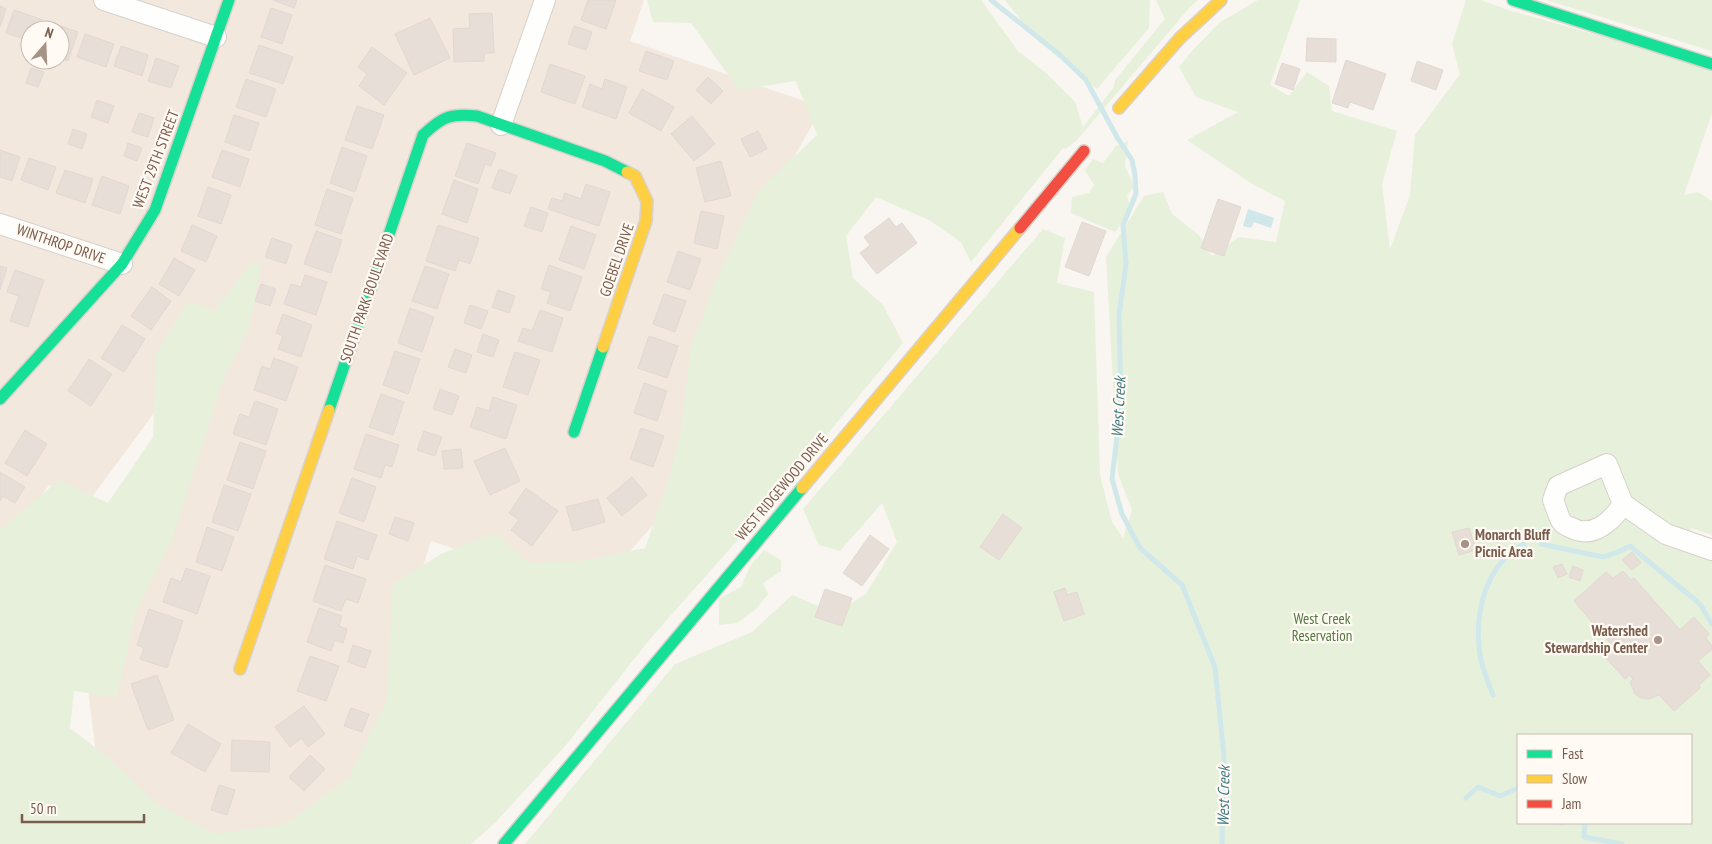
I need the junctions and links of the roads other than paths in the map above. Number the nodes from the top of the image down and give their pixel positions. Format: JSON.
{"nodes":[{"id":1,"x":104,"y":0,"type":"edge"},
{"id":2,"x":229,"y":0,"type":"edge"},
{"id":3,"x":545,"y":0,"type":"edge"},
{"id":4,"x":1221,"y":0,"type":"edge"},
{"id":5,"x":1513,"y":0,"type":"edge"},
{"id":6,"x":216,"y":37,"type":"junction"},
{"id":7,"x":1712,"y":64,"type":"edge"},
{"id":8,"x":1119,"y":108,"type":"dead end"},
{"id":9,"x":501,"y":125,"type":"junction"},
{"id":10,"x":1084,"y":151,"type":"dead end"},
{"id":11,"x":0,"y":224,"type":"edge"},
{"id":12,"x":122,"y":264,"type":"junction"},
{"id":13,"x":0,"y":399,"type":"edge"},
{"id":14,"x":574,"y":432,"type":"dead end"},
{"id":15,"x":1623,"y":504,"type":"dead end"},
{"id":16,"x":1712,"y":550,"type":"edge"},
{"id":17,"x":240,"y":669,"type":"dead end"},
{"id":18,"x":504,"y":844,"type":"edge"}],
"edges":[{"from":1,"to":6,"type":"street"},
{"from":2,"to":6,"type":"street","name":"WEST 29TH STREET"},
{"from":3,"to":9,"type":"street"},
{"from":4,"to":8,"type":"street"},
{"from":5,"to":7,"type":"street"},
{"from":6,"to":12,"type":"street","name":"WEST 29TH STREET"},
{"from":9,"to":14,"type":"street","name":"GOEBEL DRIVE"},
{"from":9,"to":17,"type":"street","name":"SOUTH PARK BOULEVARD"},
{"from":10,"to":18,"type":"street","name":"WEST RIDGEWOOD DRIVE"},
{"from":11,"to":12,"type":"street","name":"WINTHROP DRIVE"},
{"from":12,"to":13,"type":"street","name":"WEST 29TH STREET"},
{"from":15,"to":16,"type":"street"}]}
